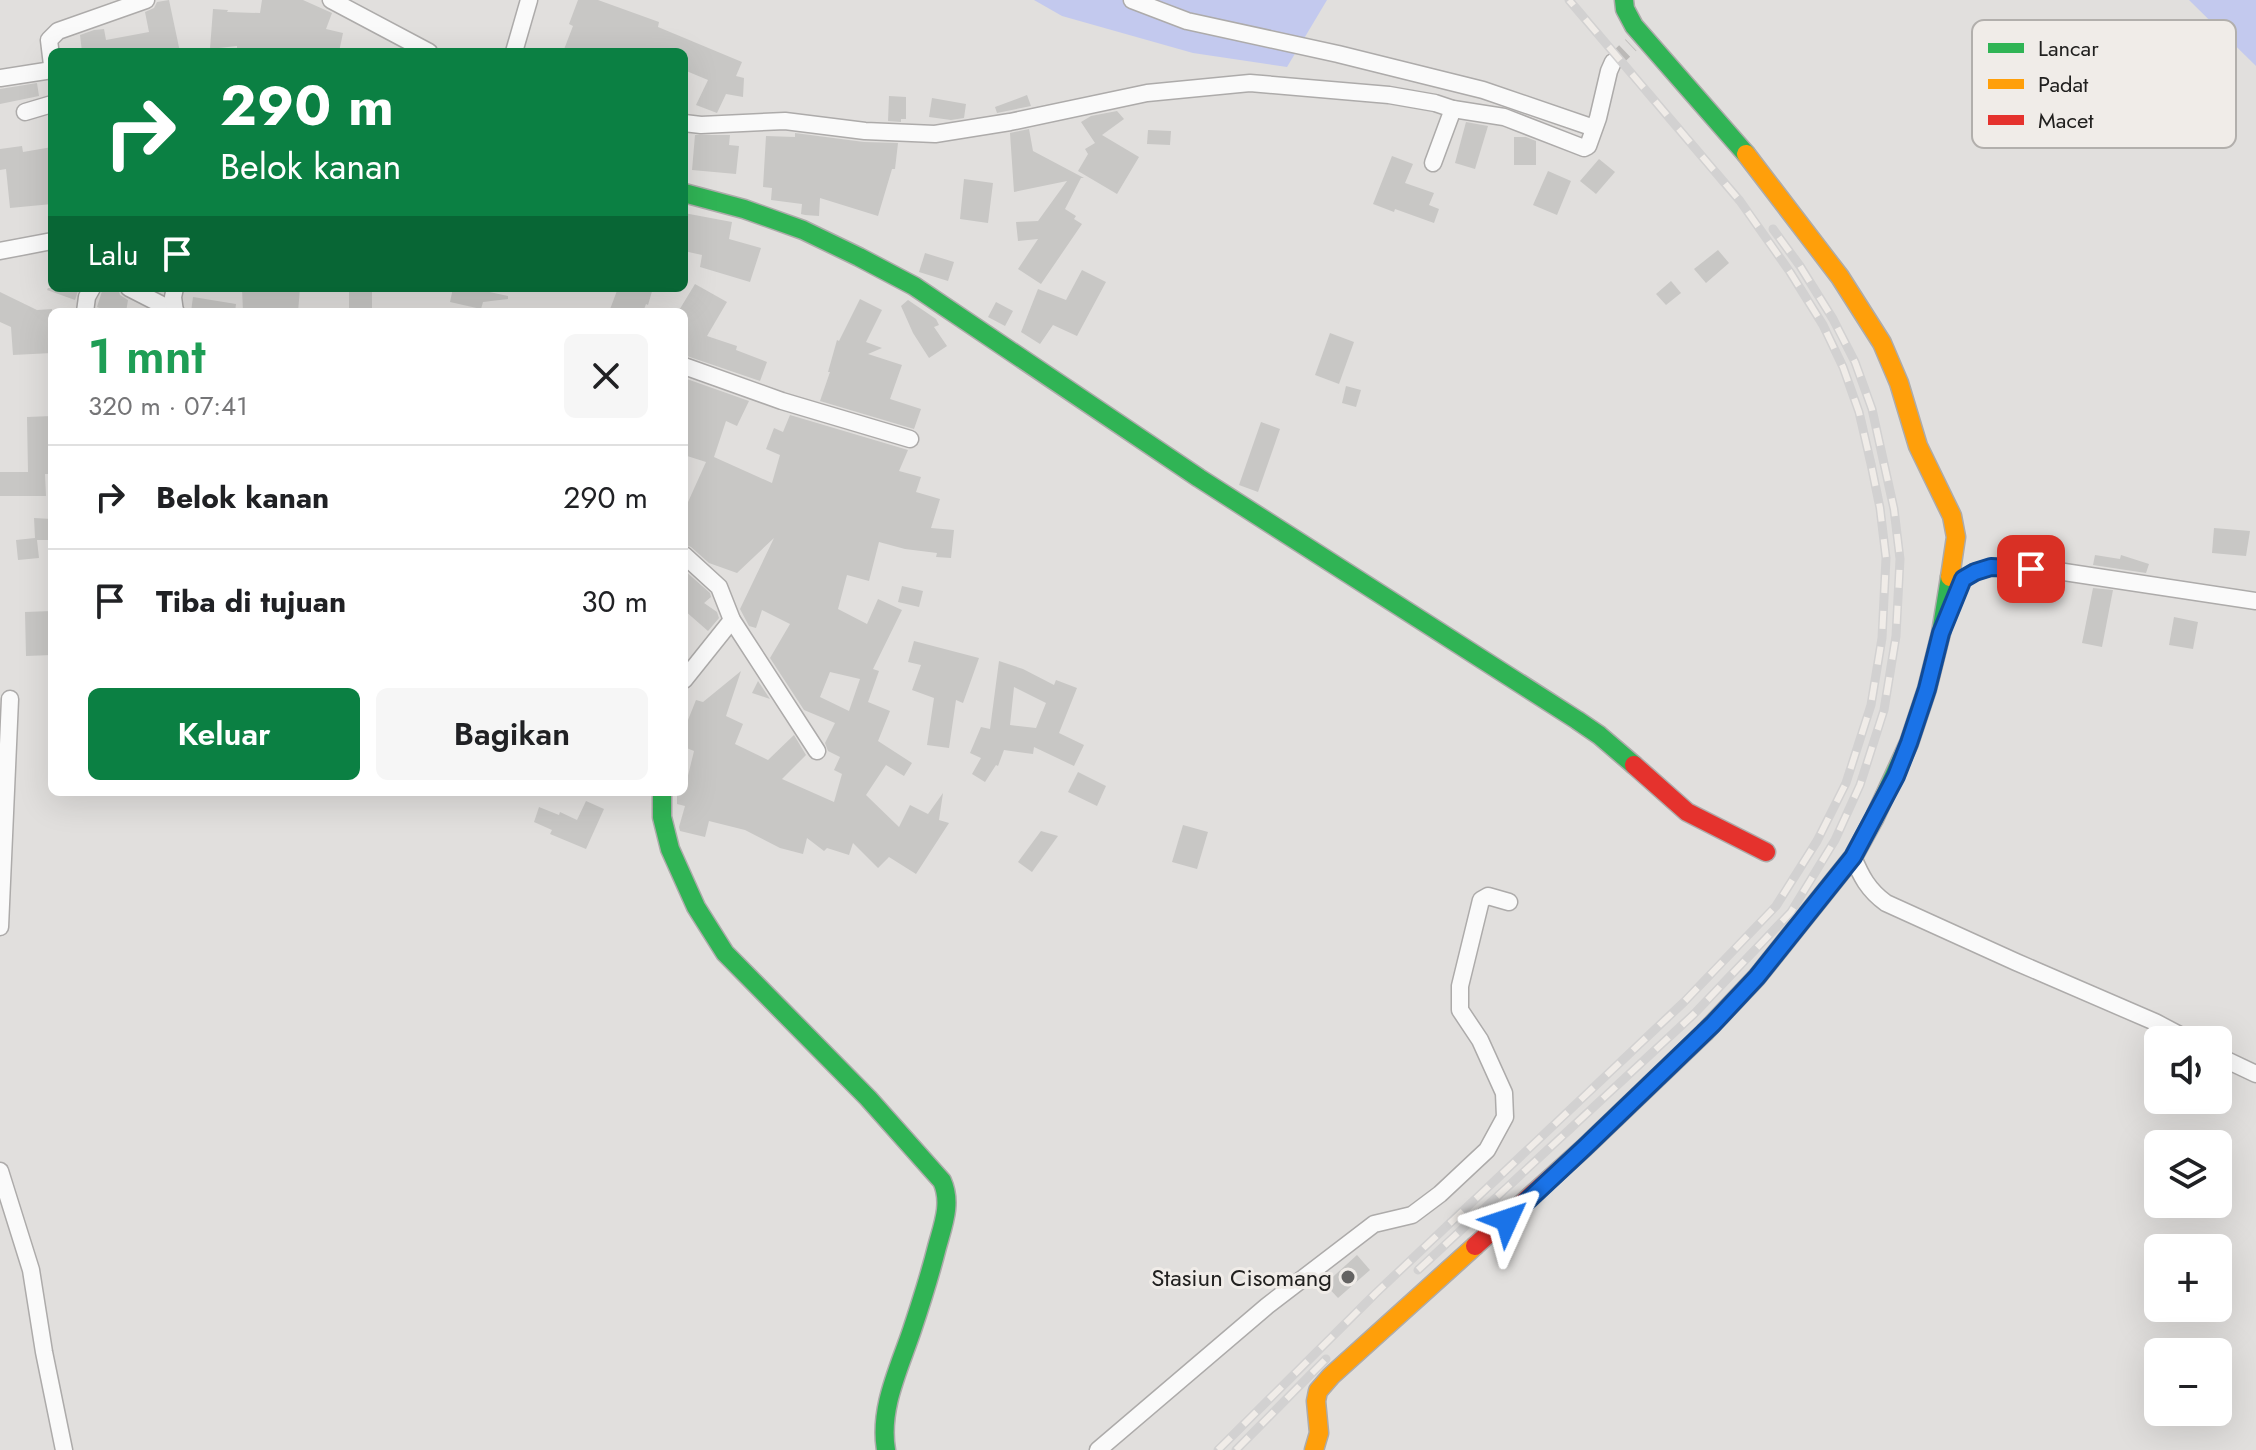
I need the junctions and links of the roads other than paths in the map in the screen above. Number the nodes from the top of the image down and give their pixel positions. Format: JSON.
{"nodes":[{"id":1,"x":146,"y":0,"type":"edge"},
{"id":2,"x":331,"y":0,"type":"edge"},
{"id":3,"x":529,"y":0,"type":"edge"},
{"id":4,"x":1132,"y":0,"type":"edge"},
{"id":5,"x":1624,"y":0,"type":"edge"},
{"id":6,"x":50,"y":48,"type":"edge"},
{"id":7,"x":421,"y":48,"type":"edge"},
{"id":8,"x":515,"y":48,"type":"edge"},
{"id":9,"x":1613,"y":62,"type":"tunnel mouth"},
{"id":10,"x":48,"y":69,"type":"edge"},
{"id":11,"x":0,"y":78,"type":"edge"},
{"id":12,"x":48,"y":105,"type":"edge"},
{"id":13,"x":1453,"y":109,"type":"junction"},
{"id":14,"x":25,"y":112,"type":"dead end"},
{"id":15,"x":688,"y":123,"type":"edge"},
{"id":16,"x":1594,"y":128,"type":"junction"},
{"id":17,"x":1433,"y":163,"type":"dead end"},
{"id":18,"x":688,"y":194,"type":"edge"},
{"id":19,"x":48,"y":242,"type":"edge"},
{"id":20,"x":0,"y":251,"type":"edge"},
{"id":21,"x":137,"y":292,"type":"edge"},
{"id":22,"x":168,"y":308,"type":"edge"},
{"id":23,"x":688,"y":367,"type":"edge"},
{"id":24,"x":910,"y":439,"type":"dead end"},
{"id":25,"x":688,"y":559,"type":"edge"},
{"id":26,"x":2256,"y":601,"type":"edge"},
{"id":27,"x":732,"y":620,"type":"junction"},
{"id":28,"x":1941,"y":633,"type":"junction"},
{"id":29,"x":688,"y":675,"type":"edge"},
{"id":30,"x":10,"y":699,"type":"dead end"},
{"id":31,"x":817,"y":751,"type":"dead end"},
{"id":32,"x":662,"y":796,"type":"edge"},
{"id":33,"x":1766,"y":852,"type":"dead end"},
{"id":34,"x":1853,"y":857,"type":"junction"},
{"id":35,"x":1509,"y":902,"type":"dead end"},
{"id":36,"x":0,"y":927,"type":"edge"},
{"id":37,"x":2161,"y":1026,"type":"edge"},
{"id":38,"x":2232,"y":1063,"type":"edge"},
{"id":39,"x":2256,"y":1074,"type":"edge"},
{"id":40,"x":0,"y":1171,"type":"edge"},
{"id":41,"x":64,"y":1450,"type":"edge"},
{"id":42,"x":886,"y":1450,"type":"edge"},
{"id":43,"x":1098,"y":1450,"type":"edge"},
{"id":44,"x":1314,"y":1450,"type":"edge"}],
"edges":[{"from":1,"to":6,"type":"street"},
{"from":2,"to":7,"type":"street"},
{"from":3,"to":8,"type":"street"},
{"from":4,"to":16,"type":"street"},
{"from":5,"to":28,"type":"street"},
{"from":9,"to":16,"type":"street"},
{"from":10,"to":11,"type":"street"},
{"from":12,"to":14,"type":"street"},
{"from":13,"to":15,"type":"street"},
{"from":13,"to":16,"type":"street"},
{"from":13,"to":17,"type":"street"},
{"from":18,"to":33,"type":"street"},
{"from":19,"to":20,"type":"street"},
{"from":21,"to":22,"type":"street"},
{"from":23,"to":24,"type":"street"},
{"from":25,"to":27,"type":"street"},
{"from":26,"to":28,"type":"street"},
{"from":27,"to":29,"type":"street"},
{"from":27,"to":31,"type":"street"},
{"from":28,"to":34,"type":"street"},
{"from":30,"to":36,"type":"street"},
{"from":32,"to":42,"type":"street"},
{"from":34,"to":37,"type":"street"},
{"from":34,"to":44,"type":"street"},
{"from":35,"to":43,"type":"street"},
{"from":38,"to":39,"type":"street"},
{"from":40,"to":41,"type":"street"}]}
